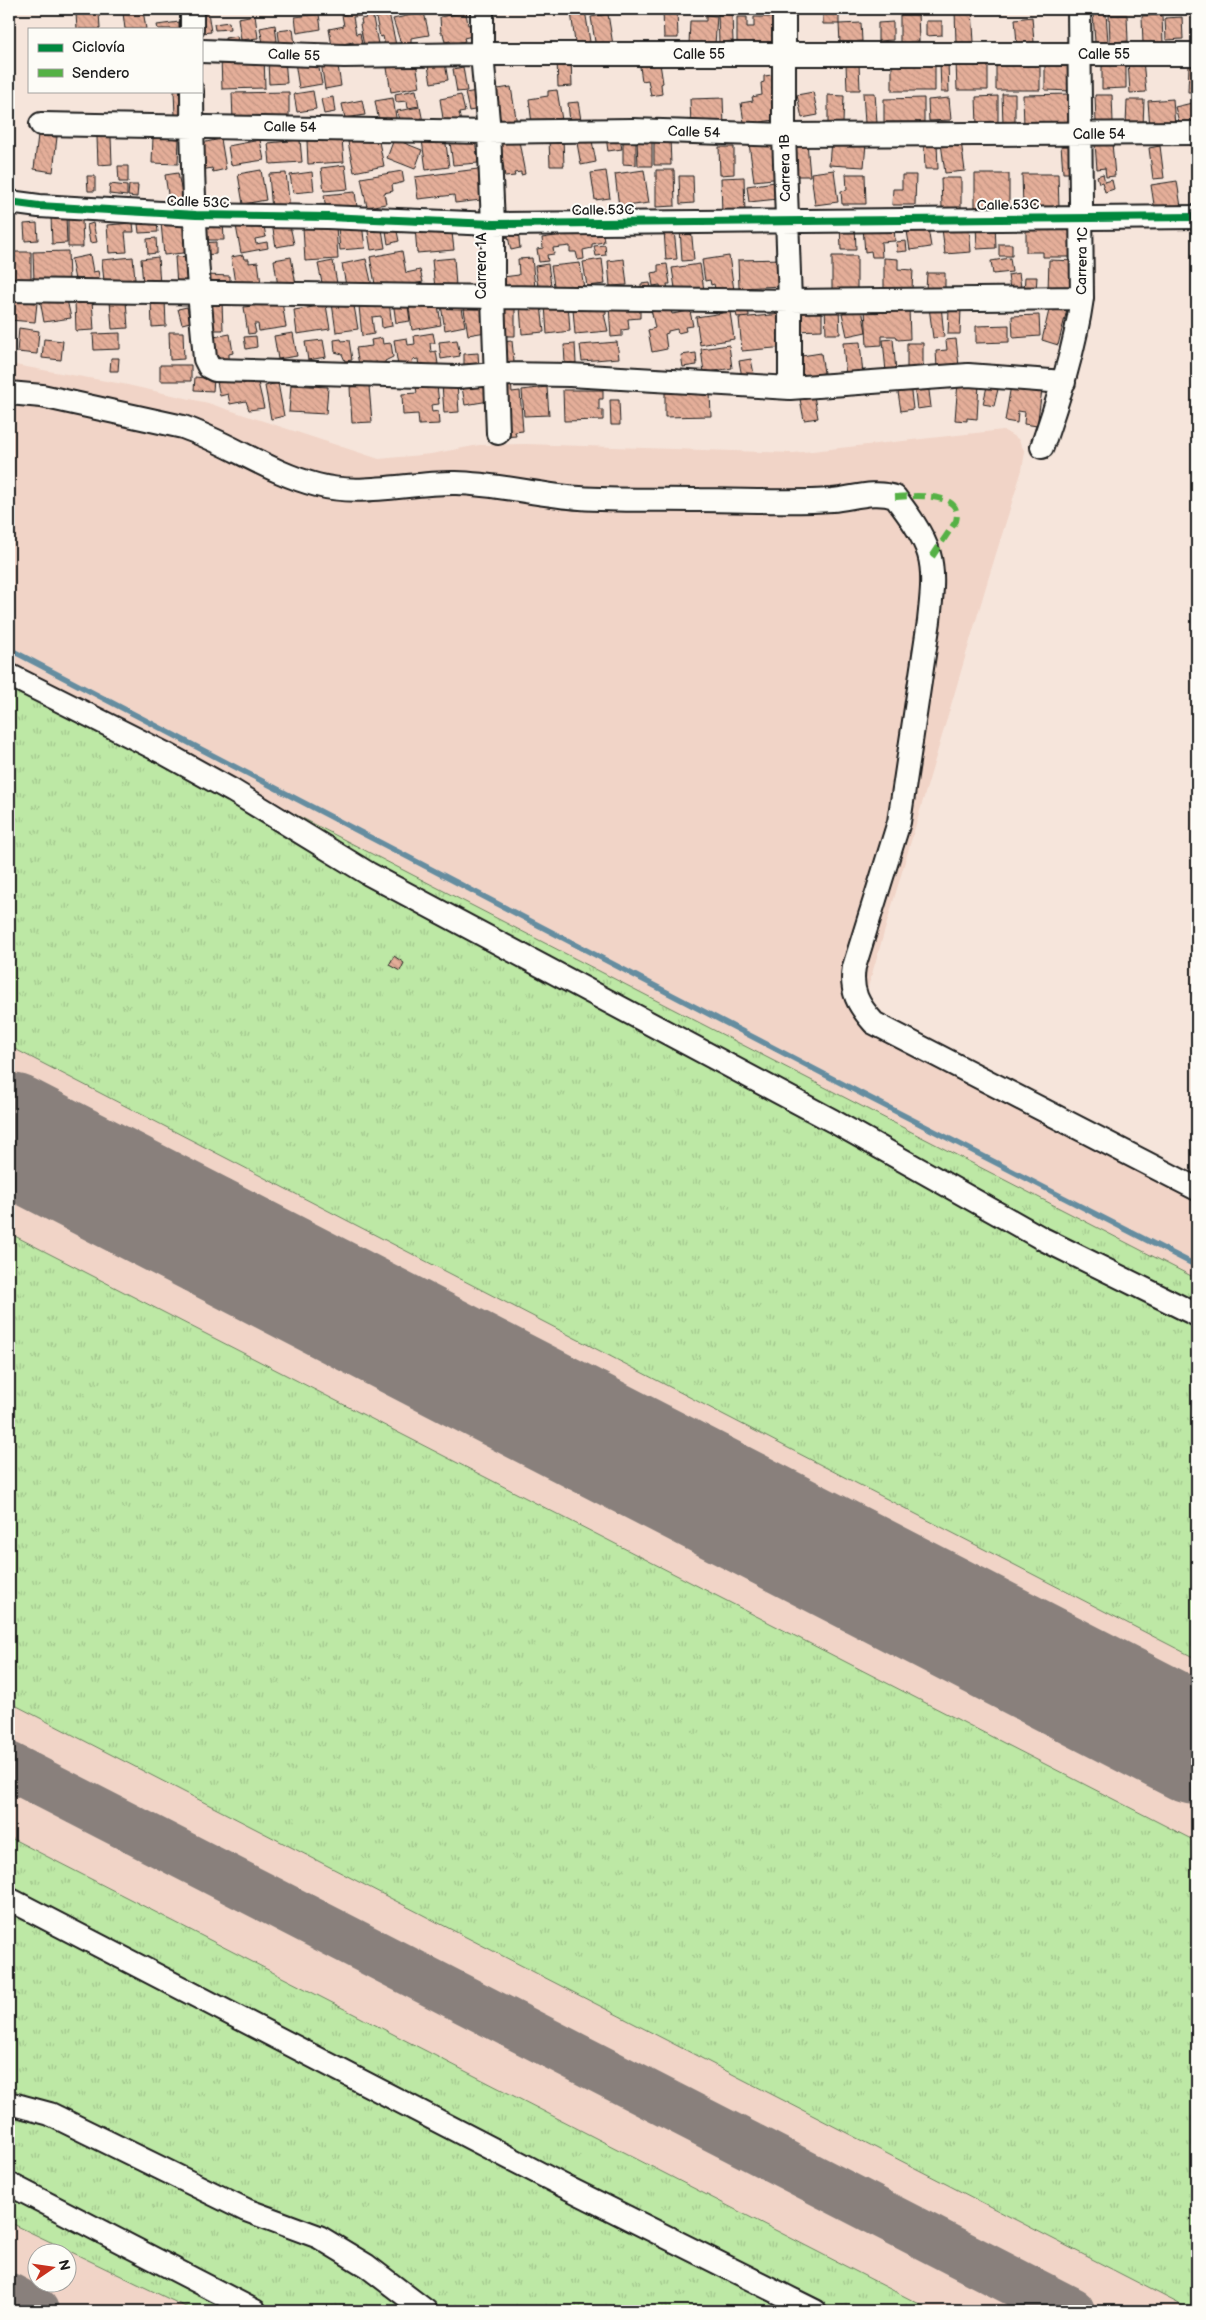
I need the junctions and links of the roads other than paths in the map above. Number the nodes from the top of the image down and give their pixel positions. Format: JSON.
{"nodes":[{"id":1,"x":192,"y":9,"type":"edge"},
{"id":2,"x":482,"y":9,"type":"edge"},
{"id":3,"x":784,"y":9,"type":"edge"},
{"id":4,"x":1079,"y":9,"type":"edge"},
{"id":5,"x":192,"y":28,"type":"edge"},
{"id":6,"x":202,"y":51,"type":"edge"},
{"id":7,"x":784,"y":53,"type":"junction"},
{"id":8,"x":482,"y":54,"type":"junction"},
{"id":9,"x":1080,"y":54,"type":"junction"},
{"id":10,"x":1197,"y":54,"type":"edge"},
{"id":11,"x":192,"y":92,"type":"edge"},
{"id":12,"x":42,"y":124,"type":"dead end"},
{"id":13,"x":192,"y":125,"type":"junction"},
{"id":14,"x":489,"y":132,"type":"junction"},
{"id":15,"x":1197,"y":133,"type":"edge"},
{"id":16,"x":1081,"y":134,"type":"junction"},
{"id":17,"x":784,"y":135,"type":"junction"},
{"id":18,"x":9,"y":202,"type":"edge"},
{"id":19,"x":196,"y":215,"type":"junction"},
{"id":20,"x":1082,"y":217,"type":"junction"},
{"id":21,"x":1197,"y":217,"type":"edge"},
{"id":22,"x":786,"y":220,"type":"junction"},
{"id":23,"x":493,"y":224,"type":"junction"},
{"id":24,"x":9,"y":290,"type":"edge"},
{"id":25,"x":199,"y":294,"type":"junction"},
{"id":26,"x":493,"y":298,"type":"junction"},
{"id":27,"x":1082,"y":298,"type":"junction"},
{"id":28,"x":790,"y":301,"type":"junction"},
{"id":29,"x":496,"y":374,"type":"junction"},
{"id":30,"x":1064,"y":382,"type":"junction"},
{"id":31,"x":790,"y":388,"type":"junction"},
{"id":32,"x":9,"y":392,"type":"edge"},
{"id":33,"x":498,"y":433,"type":"dead end"},
{"id":34,"x":1042,"y":447,"type":"dead end"},
{"id":35,"x":9,"y":675,"type":"edge"},
{"id":36,"x":1197,"y":1189,"type":"edge"},
{"id":37,"x":1197,"y":1315,"type":"edge"},
{"id":38,"x":9,"y":1899,"type":"edge"},
{"id":39,"x":9,"y":2103,"type":"edge"},
{"id":40,"x":9,"y":2184,"type":"edge"},
{"id":41,"x":255,"y":2311,"type":"edge"},
{"id":42,"x":426,"y":2311,"type":"edge"},
{"id":43,"x":815,"y":2311,"type":"edge"}],
"edges":[{"from":1,"to":5,"type":"street"},
{"from":2,"to":8,"type":"street","name":"Carrera 1A"},
{"from":3,"to":7,"type":"street","name":"Carrera 1B"},
{"from":4,"to":9,"type":"street","name":"Carrera 1C"},
{"from":6,"to":8,"type":"street","name":"Calle 55"},
{"from":7,"to":8,"type":"street","name":"Calle 55"},
{"from":7,"to":9,"type":"street","name":"Calle 55"},
{"from":7,"to":17,"type":"street","name":"Carrera 1B"},
{"from":8,"to":14,"type":"street","name":"Carrera 1A"},
{"from":9,"to":10,"type":"street","name":"Calle 55"},
{"from":9,"to":16,"type":"street","name":"Carrera 1C"},
{"from":11,"to":13,"type":"street","name":"Calle 53C"},
{"from":12,"to":13,"type":"street","name":"Calle 54"},
{"from":13,"to":14,"type":"street","name":"Calle 54"},
{"from":13,"to":19,"type":"street","name":"Calle 53C"},
{"from":14,"to":17,"type":"street","name":"Calle 54"},
{"from":14,"to":23,"type":"street","name":"Carrera 1A"},
{"from":15,"to":16,"type":"street","name":"Calle 54"},
{"from":16,"to":17,"type":"street","name":"Calle 54"},
{"from":16,"to":20,"type":"street","name":"Carrera 1C"},
{"from":17,"to":22,"type":"street","name":"Carrera 1B"},
{"from":18,"to":19,"type":"street","name":"Calle 53C"},
{"from":19,"to":23,"type":"street","name":"Calle 53C"},
{"from":19,"to":25,"type":"street","name":"Calle 53C"},
{"from":20,"to":21,"type":"street","name":"Calle 53C"},
{"from":20,"to":22,"type":"street","name":"Calle 53C"},
{"from":20,"to":27,"type":"street","name":"Carrera 1C"},
{"from":22,"to":23,"type":"street","name":"Calle 53C"},
{"from":22,"to":28,"type":"street","name":"Carrera 1B"},
{"from":23,"to":26,"type":"street","name":"Carrera 1A"},
{"from":24,"to":25,"type":"street"},
{"from":25,"to":26,"type":"street"},
{"from":25,"to":29,"type":"street","name":"Calle 53C"},
{"from":26,"to":28,"type":"street"},
{"from":26,"to":29,"type":"street","name":"Carrera 1A"},
{"from":27,"to":28,"type":"street"},
{"from":27,"to":30,"type":"street","name":"Carrera 1C"},
{"from":28,"to":31,"type":"street","name":"Carrera 1B"},
{"from":29,"to":31,"type":"street"},
{"from":29,"to":33,"type":"street","name":"Carrera 1A"},
{"from":30,"to":31,"type":"street"},
{"from":30,"to":34,"type":"street","name":"Carrera 1C"},
{"from":32,"to":36,"type":"street"},
{"from":35,"to":37,"type":"street"},
{"from":38,"to":43,"type":"street"},
{"from":39,"to":42,"type":"street"},
{"from":40,"to":41,"type":"street"}]}
